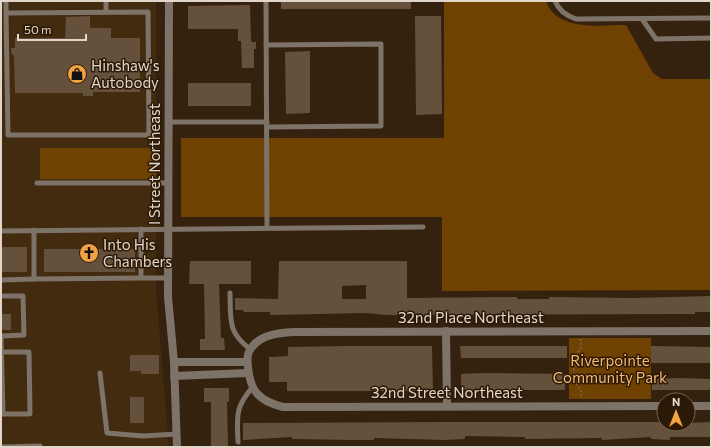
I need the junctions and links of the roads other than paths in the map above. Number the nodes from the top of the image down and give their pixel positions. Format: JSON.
{"nodes":[{"id":1,"x":6,"y":1,"type":"edge"},
{"id":2,"x":106,"y":1,"type":"edge"},
{"id":3,"x":169,"y":1,"type":"edge"},
{"id":4,"x":266,"y":1,"type":"edge"},
{"id":5,"x":555,"y":1,"type":"edge"},
{"id":6,"x":106,"y":12,"type":"junction"},
{"id":7,"x":6,"y":13,"type":"junction"},
{"id":8,"x":711,"y":18,"type":"edge"},
{"id":9,"x":642,"y":19,"type":"junction"},
{"id":10,"x":711,"y":38,"type":"edge"},
{"id":11,"x":266,"y":45,"type":"junction"},
{"id":12,"x":168,"y":122,"type":"junction"},
{"id":13,"x":267,"y":124,"type":"junction"},
{"id":14,"x":37,"y":183,"type":"dead end"},
{"id":15,"x":167,"y":183,"type":"junction"},
{"id":16,"x":423,"y":227,"type":"dead end"},
{"id":17,"x":267,"y":228,"type":"junction"},
{"id":18,"x":141,"y":229,"type":"junction"},
{"id":19,"x":168,"y":229,"type":"junction"},
{"id":20,"x":34,"y":230,"type":"junction"},
{"id":21,"x":1,"y":231,"type":"edge"},
{"id":22,"x":34,"y":278,"type":"junction"},
{"id":23,"x":140,"y":278,"type":"junction"},
{"id":24,"x":168,"y":278,"type":"junction"},
{"id":25,"x":1,"y":280,"type":"edge"},
{"id":26,"x":230,"y":293,"type":"dead end"},
{"id":27,"x":1,"y":296,"type":"edge"},
{"id":28,"x":446,"y":331,"type":"junction"},
{"id":29,"x":711,"y":331,"type":"edge"},
{"id":30,"x":1,"y":336,"type":"edge"},
{"id":31,"x":250,"y":349,"type":"junction"},
{"id":32,"x":2,"y":352,"type":"edge"},
{"id":33,"x":174,"y":362,"type":"junction"},
{"id":34,"x":247,"y":362,"type":"junction"},
{"id":35,"x":100,"y":373,"type":"dead end"},
{"id":36,"x":248,"y":373,"type":"junction"},
{"id":37,"x":174,"y":376,"type":"junction"},
{"id":38,"x":252,"y":388,"type":"junction"},
{"id":39,"x":447,"y":406,"type":"junction"},
{"id":40,"x":656,"y":406,"type":"edge"},
{"id":41,"x":696,"y":406,"type":"edge"},
{"id":42,"x":711,"y":406,"type":"edge"},
{"id":43,"x":2,"y":414,"type":"edge"},
{"id":44,"x":177,"y":434,"type":"junction"},
{"id":45,"x":238,"y":442,"type":"dead end"},
{"id":46,"x":40,"y":446,"type":"edge"},
{"id":47,"x":1,"y":447,"type":"edge"},
{"id":48,"x":177,"y":447,"type":"edge"}],
"edges":[{"from":1,"to":7,"type":"lane"},
{"from":2,"to":6,"type":"lane"},
{"from":3,"to":12,"type":"street","name":"I Street Northeast"},
{"from":4,"to":11,"type":"lane"},
{"from":5,"to":9,"type":"lane"},
{"from":6,"to":7,"type":"lane"},
{"from":6,"to":7,"type":"lane"},
{"from":8,"to":9,"type":"lane"},
{"from":9,"to":10,"type":"lane"},
{"from":11,"to":13,"type":"lane"},
{"from":11,"to":13,"type":"lane"},
{"from":12,"to":13,"type":"lane"},
{"from":12,"to":15,"type":"street","name":"I Street Northeast"},
{"from":13,"to":17,"type":"lane"},
{"from":14,"to":15,"type":"lane"},
{"from":15,"to":19,"type":"street","name":"I Street Northeast"},
{"from":16,"to":17,"type":"lane"},
{"from":17,"to":19,"type":"lane"},
{"from":18,"to":19,"type":"lane"},
{"from":18,"to":20,"type":"lane"},
{"from":18,"to":23,"type":"lane"},
{"from":19,"to":24,"type":"street","name":"I Street Northeast"},
{"from":20,"to":21,"type":"lane"},
{"from":20,"to":22,"type":"lane"},
{"from":22,"to":23,"type":"lane"},
{"from":22,"to":25,"type":"lane"},
{"from":23,"to":24,"type":"lane"},
{"from":24,"to":33,"type":"street","name":"I Street Northeast"},
{"from":26,"to":31,"type":"lane"},
{"from":27,"to":30,"type":"lane"},
{"from":28,"to":29,"type":"street","name":"32nd Place Northeast"},
{"from":28,"to":31,"type":"street","name":"32nd Place Northeast"},
{"from":28,"to":39,"type":"street"},
{"from":30,"to":32,"type":"lane"},
{"from":31,"to":34,"type":"street"},
{"from":32,"to":43,"type":"lane"},
{"from":32,"to":43,"type":"lane"},
{"from":33,"to":34,"type":"street"},
{"from":33,"to":37,"type":"street","name":"I Street Northeast"},
{"from":34,"to":36,"type":"street"},
{"from":35,"to":44,"type":"lane"},
{"from":36,"to":37,"type":"street"},
{"from":36,"to":38,"type":"street"},
{"from":37,"to":44,"type":"street","name":"I Street Northeast"},
{"from":38,"to":39,"type":"street","name":"32nd Street Northeast"},
{"from":38,"to":45,"type":"lane"},
{"from":39,"to":40,"type":"street","name":"32nd Street Northeast"},
{"from":41,"to":42,"type":"street"},
{"from":44,"to":48,"type":"street","name":"I Street Northeast"},
{"from":46,"to":47,"type":"lane"}]}
